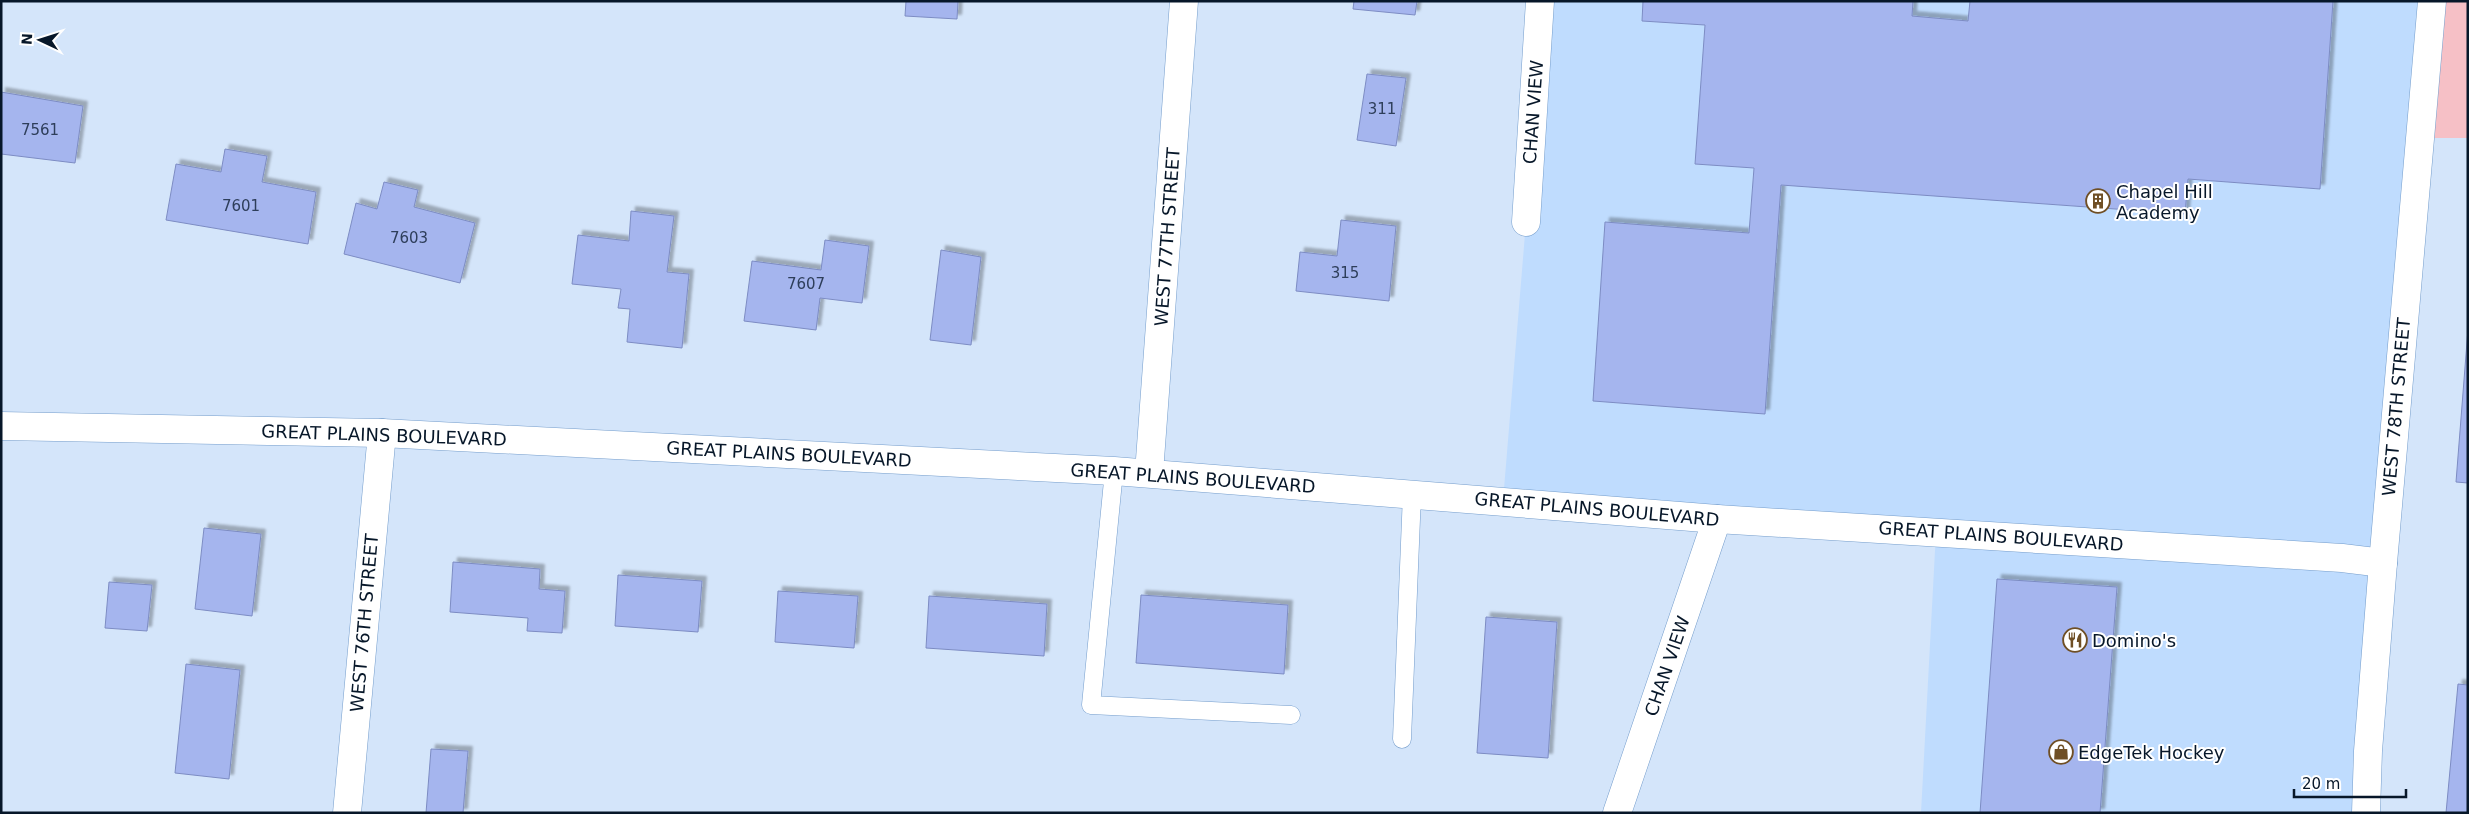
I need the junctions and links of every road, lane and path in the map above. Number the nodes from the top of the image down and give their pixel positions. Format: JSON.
{"nodes":[{"id":1,"x":1184,"y":1,"type":"edge"},
{"id":2,"x":1540,"y":1,"type":"edge"},
{"id":3,"x":2432,"y":1,"type":"edge"},
{"id":4,"x":1526,"y":222,"type":"dead end"},
{"id":5,"x":1,"y":426,"type":"edge"},
{"id":6,"x":382,"y":433,"type":"junction"},
{"id":7,"x":1114,"y":471,"type":"junction"},
{"id":8,"x":1149,"y":474,"type":"junction"},
{"id":9,"x":1412,"y":494,"type":"junction"},
{"id":10,"x":1717,"y":518,"type":"junction"},
{"id":11,"x":2383,"y":563,"type":"junction"},
{"id":12,"x":1291,"y":715,"type":"dead end"},
{"id":13,"x":1402,"y":739,"type":"dead end"},
{"id":14,"x":346,"y":813,"type":"edge"},
{"id":15,"x":1617,"y":813,"type":"edge"},
{"id":16,"x":2366,"y":813,"type":"edge"}],
"edges":[{"from":1,"to":8,"type":"street","name":"WEST 77TH STREET"},
{"from":2,"to":4,"type":"street","name":"CHAN VIEW"},
{"from":3,"to":11,"type":"street","name":"WEST 78TH STREET"},
{"from":5,"to":6,"type":"street","name":"GREAT PLAINS BOULEVARD"},
{"from":6,"to":7,"type":"street","name":"GREAT PLAINS BOULEVARD"},
{"from":6,"to":14,"type":"street","name":"WEST 76TH STREET"},
{"from":7,"to":8,"type":"street","name":"GREAT PLAINS BOULEVARD"},
{"from":7,"to":12,"type":"lane"},
{"from":8,"to":9,"type":"street","name":"GREAT PLAINS BOULEVARD"},
{"from":9,"to":10,"type":"street","name":"GREAT PLAINS BOULEVARD"},
{"from":9,"to":13,"type":"lane"},
{"from":10,"to":11,"type":"street","name":"GREAT PLAINS BOULEVARD"},
{"from":10,"to":15,"type":"street","name":"CHAN VIEW"},
{"from":11,"to":16,"type":"street","name":"WEST 78TH STREET"}]}
